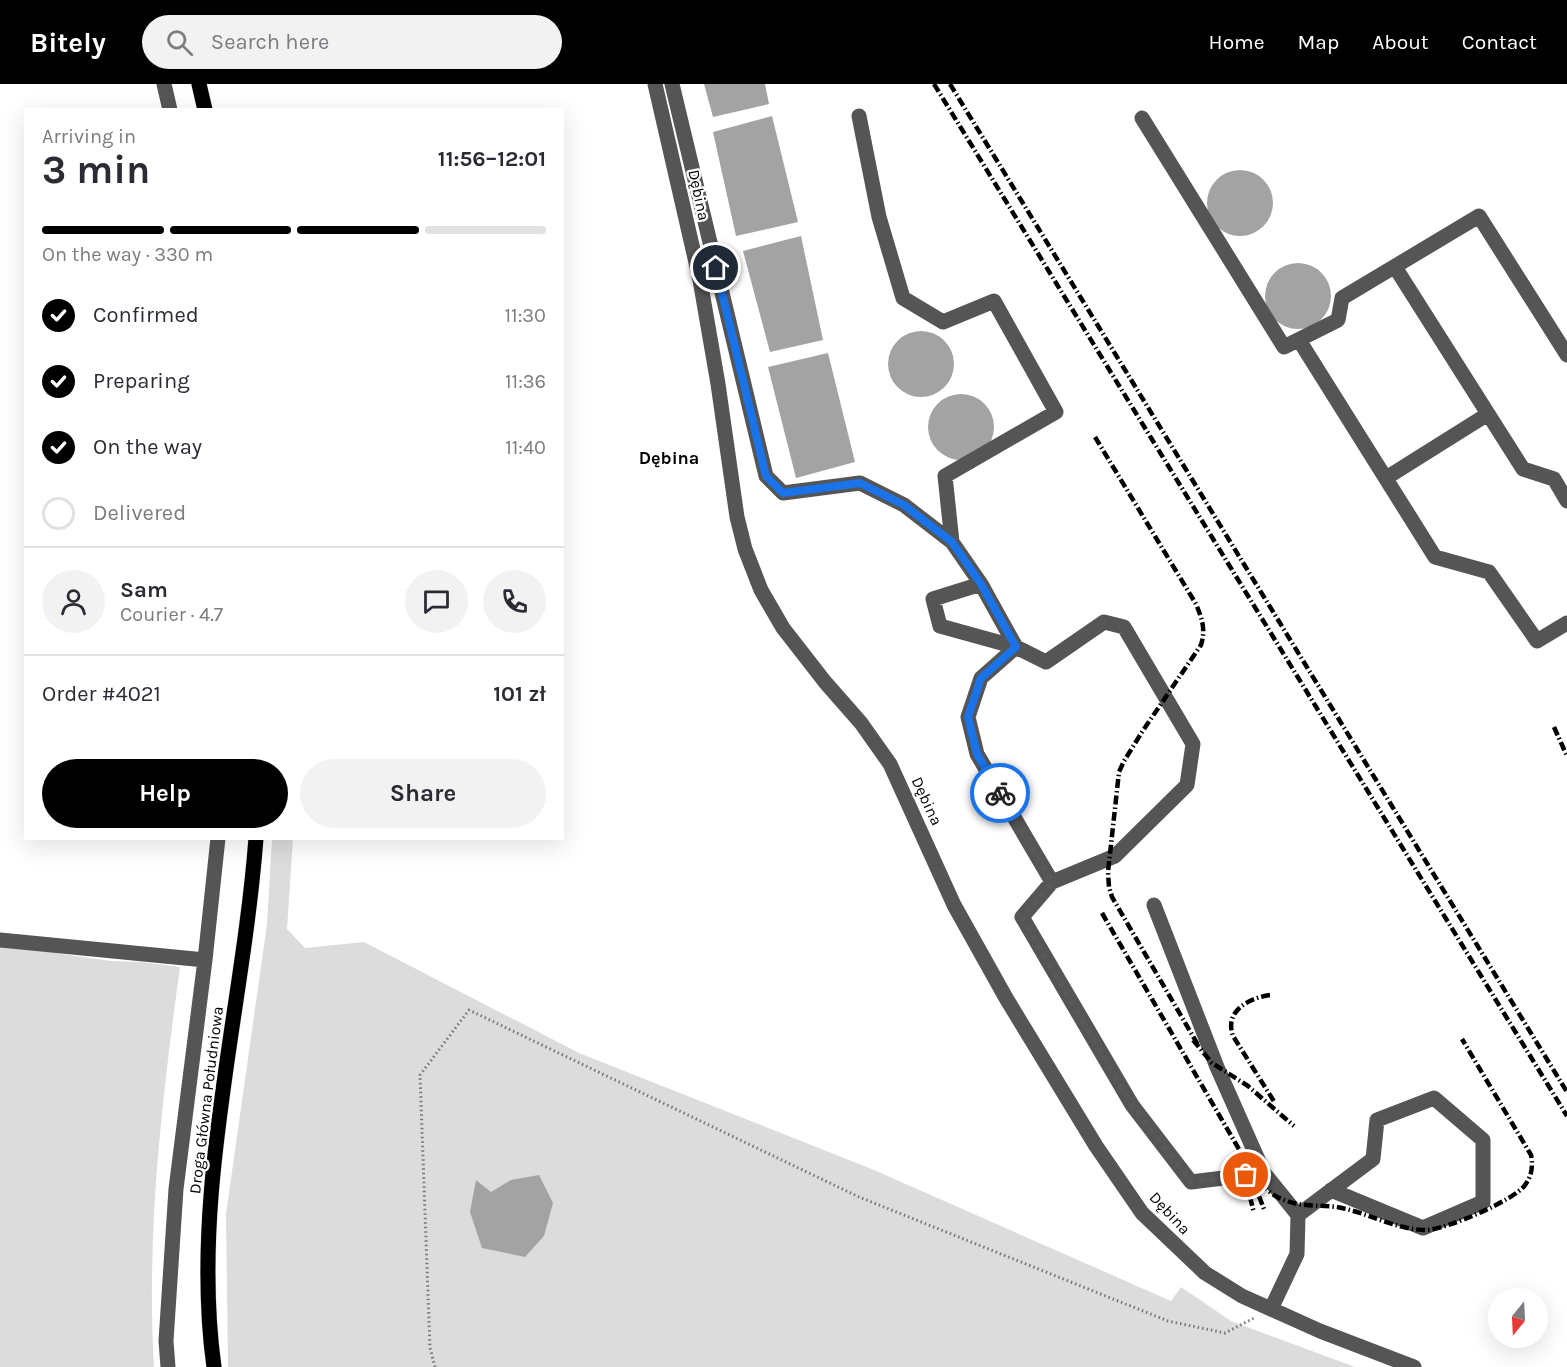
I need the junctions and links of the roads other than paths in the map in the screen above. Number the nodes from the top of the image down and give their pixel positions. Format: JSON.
{"nodes":[{"id":1,"x":164,"y":84,"type":"edge"},
{"id":2,"x":200,"y":84,"type":"edge"},
{"id":3,"x":655,"y":84,"type":"edge"},
{"id":4,"x":672,"y":84,"type":"edge"},
{"id":5,"x":170,"y":108,"type":"edge"},
{"id":6,"x":205,"y":108,"type":"edge"},
{"id":7,"x":859,"y":116,"type":"dead end"},
{"id":8,"x":1142,"y":118,"type":"dead end"},
{"id":9,"x":1395,"y":267,"type":"junction"},
{"id":10,"x":1299,"y":340,"type":"junction"},
{"id":11,"x":1567,"y":355,"type":"edge"},
{"id":12,"x":1488,"y":414,"type":"junction"},
{"id":13,"x":1561,"y":475,"type":"edge"},
{"id":14,"x":1386,"y":478,"type":"junction"},
{"id":15,"x":1567,"y":501,"type":"edge"},
{"id":16,"x":952,"y":542,"type":"junction"},
{"id":17,"x":981,"y":584,"type":"junction"},
{"id":18,"x":1567,"y":623,"type":"edge"},
{"id":19,"x":1016,"y":647,"type":"junction"},
{"id":20,"x":218,"y":840,"type":"edge"},
{"id":21,"x":256,"y":840,"type":"edge"},
{"id":22,"x":1052,"y":882,"type":"junction"},
{"id":23,"x":1154,"y":905,"type":"dead end"},
{"id":24,"x":0,"y":940,"type":"edge"},
{"id":25,"x":205,"y":960,"type":"junction"},
{"id":26,"x":1264,"y":1173,"type":"junction"},
{"id":27,"x":1331,"y":1190,"type":"junction"},
{"id":28,"x":1298,"y":1215,"type":"junction"},
{"id":29,"x":1271,"y":1309,"type":"junction"},
{"id":30,"x":168,"y":1367,"type":"edge"},
{"id":31,"x":214,"y":1367,"type":"edge"},
{"id":32,"x":1414,"y":1367,"type":"edge"}],
"edges":[{"from":1,"to":5,"type":"street"},
{"from":2,"to":6,"type":"main road"},
{"from":3,"to":29,"type":"street","name":"Dębina"},
{"from":4,"to":16,"type":"street"},
{"from":7,"to":16,"type":"street"},
{"from":8,"to":10,"type":"street"},
{"from":9,"to":10,"type":"street"},
{"from":9,"to":11,"type":"street"},
{"from":9,"to":12,"type":"street"},
{"from":10,"to":14,"type":"street"},
{"from":12,"to":13,"type":"street"},
{"from":12,"to":14,"type":"street"},
{"from":13,"to":15,"type":"street"},
{"from":14,"to":18,"type":"street"},
{"from":16,"to":17,"type":"street"},
{"from":17,"to":19,"type":"street"},
{"from":17,"to":19,"type":"street"},
{"from":19,"to":22,"type":"street"},
{"from":19,"to":22,"type":"street"},
{"from":20,"to":25,"type":"street"},
{"from":21,"to":31,"type":"main road","name":"Droga Główna Południowa"},
{"from":22,"to":26,"type":"street"},
{"from":23,"to":26,"type":"street"},
{"from":24,"to":25,"type":"street"},
{"from":25,"to":30,"type":"street"},
{"from":26,"to":28,"type":"street"},
{"from":27,"to":27,"type":"street"},
{"from":27,"to":28,"type":"street"},
{"from":28,"to":29,"type":"street"},
{"from":29,"to":32,"type":"street","name":"Dębina"}]}
